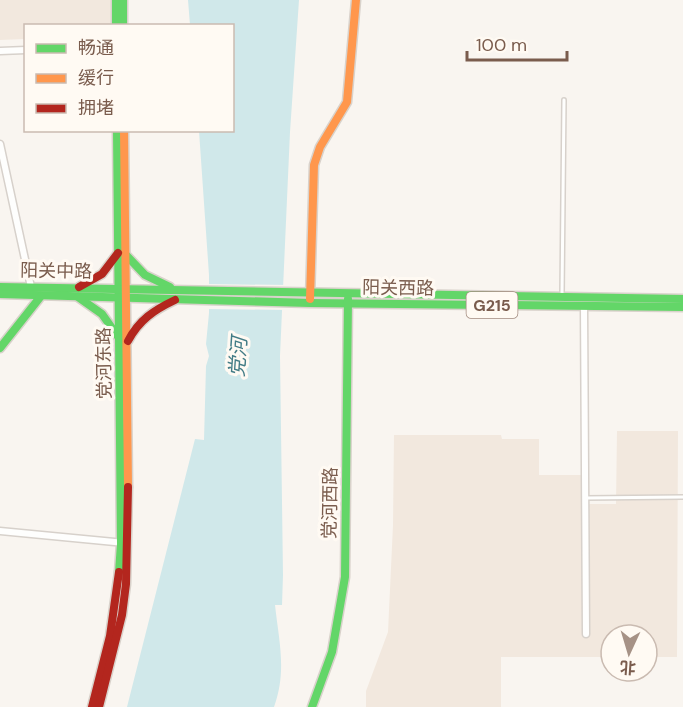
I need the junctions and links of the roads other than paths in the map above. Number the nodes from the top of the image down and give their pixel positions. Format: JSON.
{"nodes":[{"id":1,"x":116,"y":0,"type":"edge"},
{"id":2,"x":123,"y":0,"type":"edge"},
{"id":3,"x":356,"y":0,"type":"edge"},
{"id":4,"x":116,"y":24,"type":"edge"},
{"id":5,"x":123,"y":24,"type":"edge"},
{"id":6,"x":24,"y":50,"type":"edge"},
{"id":7,"x":0,"y":51,"type":"edge"},
{"id":8,"x":564,"y":100,"type":"dead end"},
{"id":9,"x":117,"y":132,"type":"edge"},
{"id":10,"x":124,"y":132,"type":"edge"},
{"id":11,"x":0,"y":144,"type":"edge"},
{"id":12,"x":122,"y":252,"type":"junction"},
{"id":13,"x":0,"y":287,"type":"edge"},
{"id":14,"x":31,"y":287,"type":"junction"},
{"id":15,"x":77,"y":293,"type":"junction"},
{"id":16,"x":119,"y":293,"type":"junction"},
{"id":17,"x":0,"y":294,"type":"edge"},
{"id":18,"x":177,"y":294,"type":"junction"},
{"id":19,"x":41,"y":296,"type":"junction"},
{"id":20,"x":306,"y":298,"type":"junction"},
{"id":21,"x":348,"y":299,"type":"junction"},
{"id":22,"x":683,"y":299,"type":"edge"},
{"id":23,"x":562,"y":302,"type":"junction"},
{"id":24,"x":584,"y":306,"type":"junction"},
{"id":25,"x":683,"y":307,"type":"edge"},
{"id":26,"x":123,"y":341,"type":"junction"},
{"id":27,"x":0,"y":348,"type":"edge"},
{"id":28,"x":683,"y":497,"type":"edge"},
{"id":29,"x":585,"y":498,"type":"junction"},
{"id":30,"x":0,"y":531,"type":"edge"},
{"id":31,"x":124,"y":543,"type":"junction"},
{"id":32,"x":586,"y":634,"type":"dead end"},
{"id":33,"x":92,"y":707,"type":"edge"},
{"id":34,"x":99,"y":707,"type":"edge"},
{"id":35,"x":312,"y":707,"type":"edge"}],
"edges":[{"from":1,"to":4,"type":"main road"},
{"from":2,"to":5,"type":"main road"},
{"from":3,"to":20,"type":"main road"},
{"from":6,"to":7,"type":"street"},
{"from":8,"to":23,"type":"lane"},
{"from":9,"to":12,"type":"main road","name":"党河东路"},
{"from":10,"to":12,"type":"main road"},
{"from":11,"to":14,"type":"street"},
{"from":12,"to":15,"type":"main road"},
{"from":12,"to":16,"type":"main road","name":"党河东路"},
{"from":12,"to":18,"type":"main road"},
{"from":13,"to":14,"type":"main road","name":"阳关中路","number":"G215"},
{"from":14,"to":15,"type":"main road","name":"阳关中路","number":"G215"},
{"from":15,"to":16,"type":"main road","name":"阳关中路","number":"G215"},
{"from":15,"to":19,"type":"main road","name":"阳关中路","number":"G215"},
{"from":15,"to":26,"type":"main road"},
{"from":16,"to":18,"type":"main road","name":"阳关西路","number":"G215"},
{"from":16,"to":26,"type":"main road","name":"党河东路"},
{"from":17,"to":19,"type":"main road","name":"阳关中路"},
{"from":18,"to":20,"type":"main road","name":"阳关西路","number":"G215"},
{"from":18,"to":26,"type":"main road"},
{"from":19,"to":27,"type":"main road"},
{"from":20,"to":21,"type":"main road","name":"阳关西路","number":"G215"},
{"from":21,"to":23,"type":"main road","name":"阳关西路","number":"G215"},
{"from":21,"to":35,"type":"main road","name":"党河西路"},
{"from":22,"to":23,"type":"main road","name":"阳关西路","number":"G215"},
{"from":23,"to":24,"type":"main road","name":"阳关西路","number":"G215"},
{"from":24,"to":25,"type":"main road","name":"阳关西路","number":"G215"},
{"from":24,"to":29,"type":"street"},
{"from":26,"to":31,"type":"main road","name":"党河东路"},
{"from":28,"to":29,"type":"lane"},
{"from":29,"to":32,"type":"street"},
{"from":30,"to":31,"type":"street"},
{"from":31,"to":33,"type":"main road","name":"党河东路"},
{"from":31,"to":34,"type":"main road","name":"党河东路"}]}
